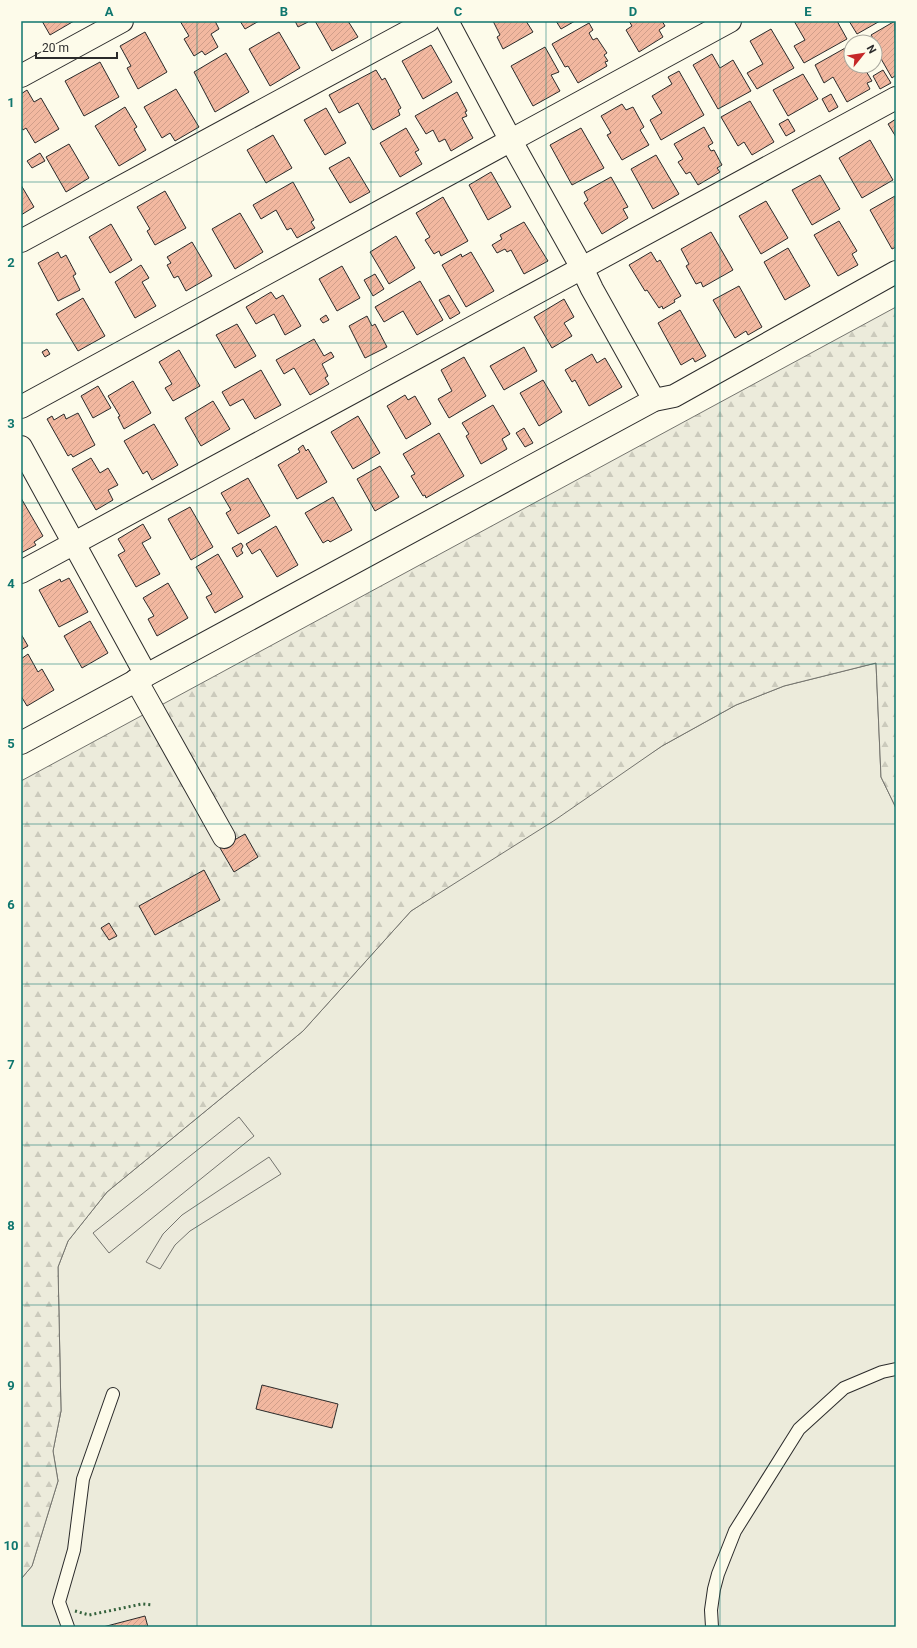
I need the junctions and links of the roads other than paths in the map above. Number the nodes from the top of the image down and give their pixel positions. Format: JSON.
{"nodes":[{"id":1,"x":122,"y":21,"type":"edge"},
{"id":2,"x":428,"y":21,"type":"edge"},
{"id":3,"x":447,"y":21,"type":"edge"},
{"id":4,"x":730,"y":21,"type":"edge"},
{"id":5,"x":21,"y":76,"type":"edge"},
{"id":6,"x":896,"y":98,"type":"edge"},
{"id":7,"x":511,"y":141,"type":"junction"},
{"id":8,"x":21,"y":241,"type":"edge"},
{"id":9,"x":582,"y":268,"type":"junction"},
{"id":10,"x":896,"y":272,"type":"edge"},
{"id":11,"x":654,"y":400,"type":"junction"},
{"id":12,"x":21,"y":406,"type":"edge"},
{"id":13,"x":21,"y":447,"type":"edge"},
{"id":14,"x":74,"y":543,"type":"junction"},
{"id":15,"x":21,"y":572,"type":"edge"},
{"id":16,"x":141,"y":678,"type":"junction"},
{"id":17,"x":21,"y":743,"type":"edge"},
{"id":18,"x":224,"y":837,"type":"dead end"},
{"id":19,"x":896,"y":1369,"type":"edge"},
{"id":20,"x":113,"y":1394,"type":"dead end"},
{"id":21,"x":68,"y":1627,"type":"edge"},
{"id":22,"x":712,"y":1627,"type":"edge"}],
"edges":[{"from":1,"to":5,"type":"street"},
{"from":2,"to":8,"type":"street"},
{"from":3,"to":7,"type":"street"},
{"from":4,"to":7,"type":"street"},
{"from":6,"to":9,"type":"street"},
{"from":7,"to":9,"type":"street"},
{"from":7,"to":12,"type":"street"},
{"from":9,"to":11,"type":"street"},
{"from":9,"to":14,"type":"street"},
{"from":10,"to":11,"type":"street"},
{"from":11,"to":16,"type":"street"},
{"from":13,"to":14,"type":"street"},
{"from":14,"to":15,"type":"street"},
{"from":14,"to":16,"type":"street"},
{"from":16,"to":17,"type":"street"},
{"from":16,"to":18,"type":"street"},
{"from":19,"to":22,"type":"lane"},
{"from":20,"to":21,"type":"lane"}]}
